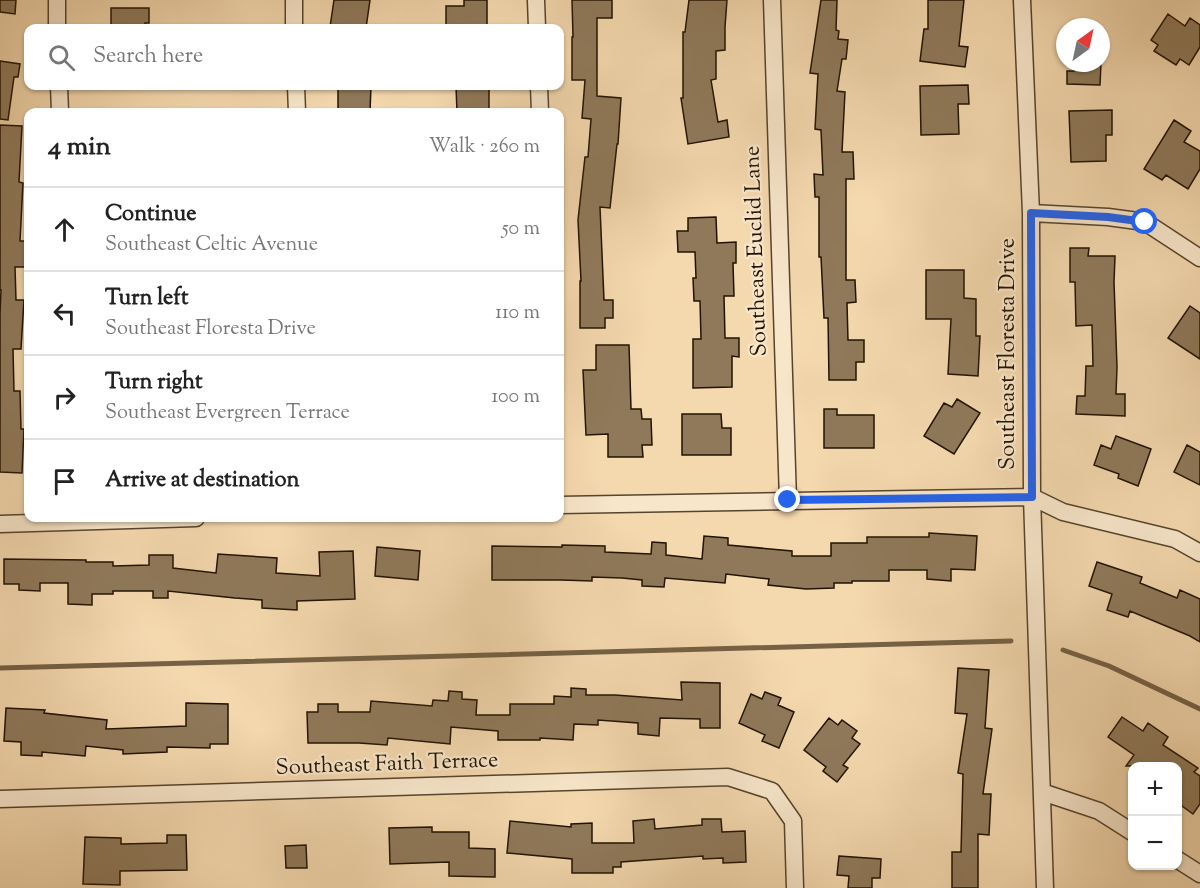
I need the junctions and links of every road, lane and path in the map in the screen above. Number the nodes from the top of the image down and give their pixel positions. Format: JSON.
{"nodes":[{"id":1,"x":57,"y":0,"type":"edge"},
{"id":2,"x":294,"y":0,"type":"edge"},
{"id":3,"x":536,"y":0,"type":"edge"},
{"id":4,"x":772,"y":0,"type":"edge"},
{"id":5,"x":1022,"y":0,"type":"edge"},
{"id":6,"x":57,"y":24,"type":"edge"},
{"id":7,"x":294,"y":24,"type":"edge"},
{"id":8,"x":537,"y":24,"type":"edge"},
{"id":9,"x":59,"y":90,"type":"edge"},
{"id":10,"x":296,"y":90,"type":"edge"},
{"id":11,"x":539,"y":90,"type":"edge"},
{"id":12,"x":60,"y":108,"type":"edge"},
{"id":13,"x":297,"y":108,"type":"edge"},
{"id":14,"x":540,"y":108,"type":"edge"},
{"id":15,"x":1031,"y":213,"type":"junction"},
{"id":16,"x":1200,"y":258,"type":"edge"},
{"id":17,"x":1032,"y":497,"type":"junction"},
{"id":18,"x":788,"y":500,"type":"junction"},
{"id":19,"x":564,"y":505,"type":"edge"},
{"id":20,"x":36,"y":522,"type":"edge"},
{"id":21,"x":0,"y":524,"type":"edge"},
{"id":22,"x":1200,"y":553,"type":"edge"},
{"id":23,"x":1041,"y":792,"type":"junction"},
{"id":24,"x":0,"y":799,"type":"edge"},
{"id":25,"x":1128,"y":830,"type":"edge"},
{"id":26,"x":1182,"y":863,"type":"edge"},
{"id":27,"x":1200,"y":874,"type":"edge"},
{"id":28,"x":795,"y":888,"type":"edge"},
{"id":29,"x":1045,"y":888,"type":"edge"}],
"edges":[{"from":1,"to":6,"type":"street"},
{"from":2,"to":7,"type":"street"},
{"from":3,"to":8,"type":"street"},
{"from":4,"to":18,"type":"street","name":"Southeast Euclid Lane"},
{"from":5,"to":15,"type":"street","name":"Southeast Floresta Drive"},
{"from":9,"to":12,"type":"street"},
{"from":10,"to":13,"type":"street"},
{"from":11,"to":14,"type":"street"},
{"from":15,"to":16,"type":"street"},
{"from":15,"to":17,"type":"street","name":"Southeast Floresta Drive"},
{"from":17,"to":18,"type":"street"},
{"from":17,"to":22,"type":"street"},
{"from":17,"to":23,"type":"street","name":"Southeast Floresta Drive"},
{"from":18,"to":19,"type":"street"},
{"from":20,"to":21,"type":"street"},
{"from":23,"to":25,"type":"street"},
{"from":23,"to":29,"type":"street","name":"Southeast Floresta Drive"},
{"from":24,"to":28,"type":"street","name":"Southeast Faith Terrace"},
{"from":26,"to":27,"type":"street"}]}
